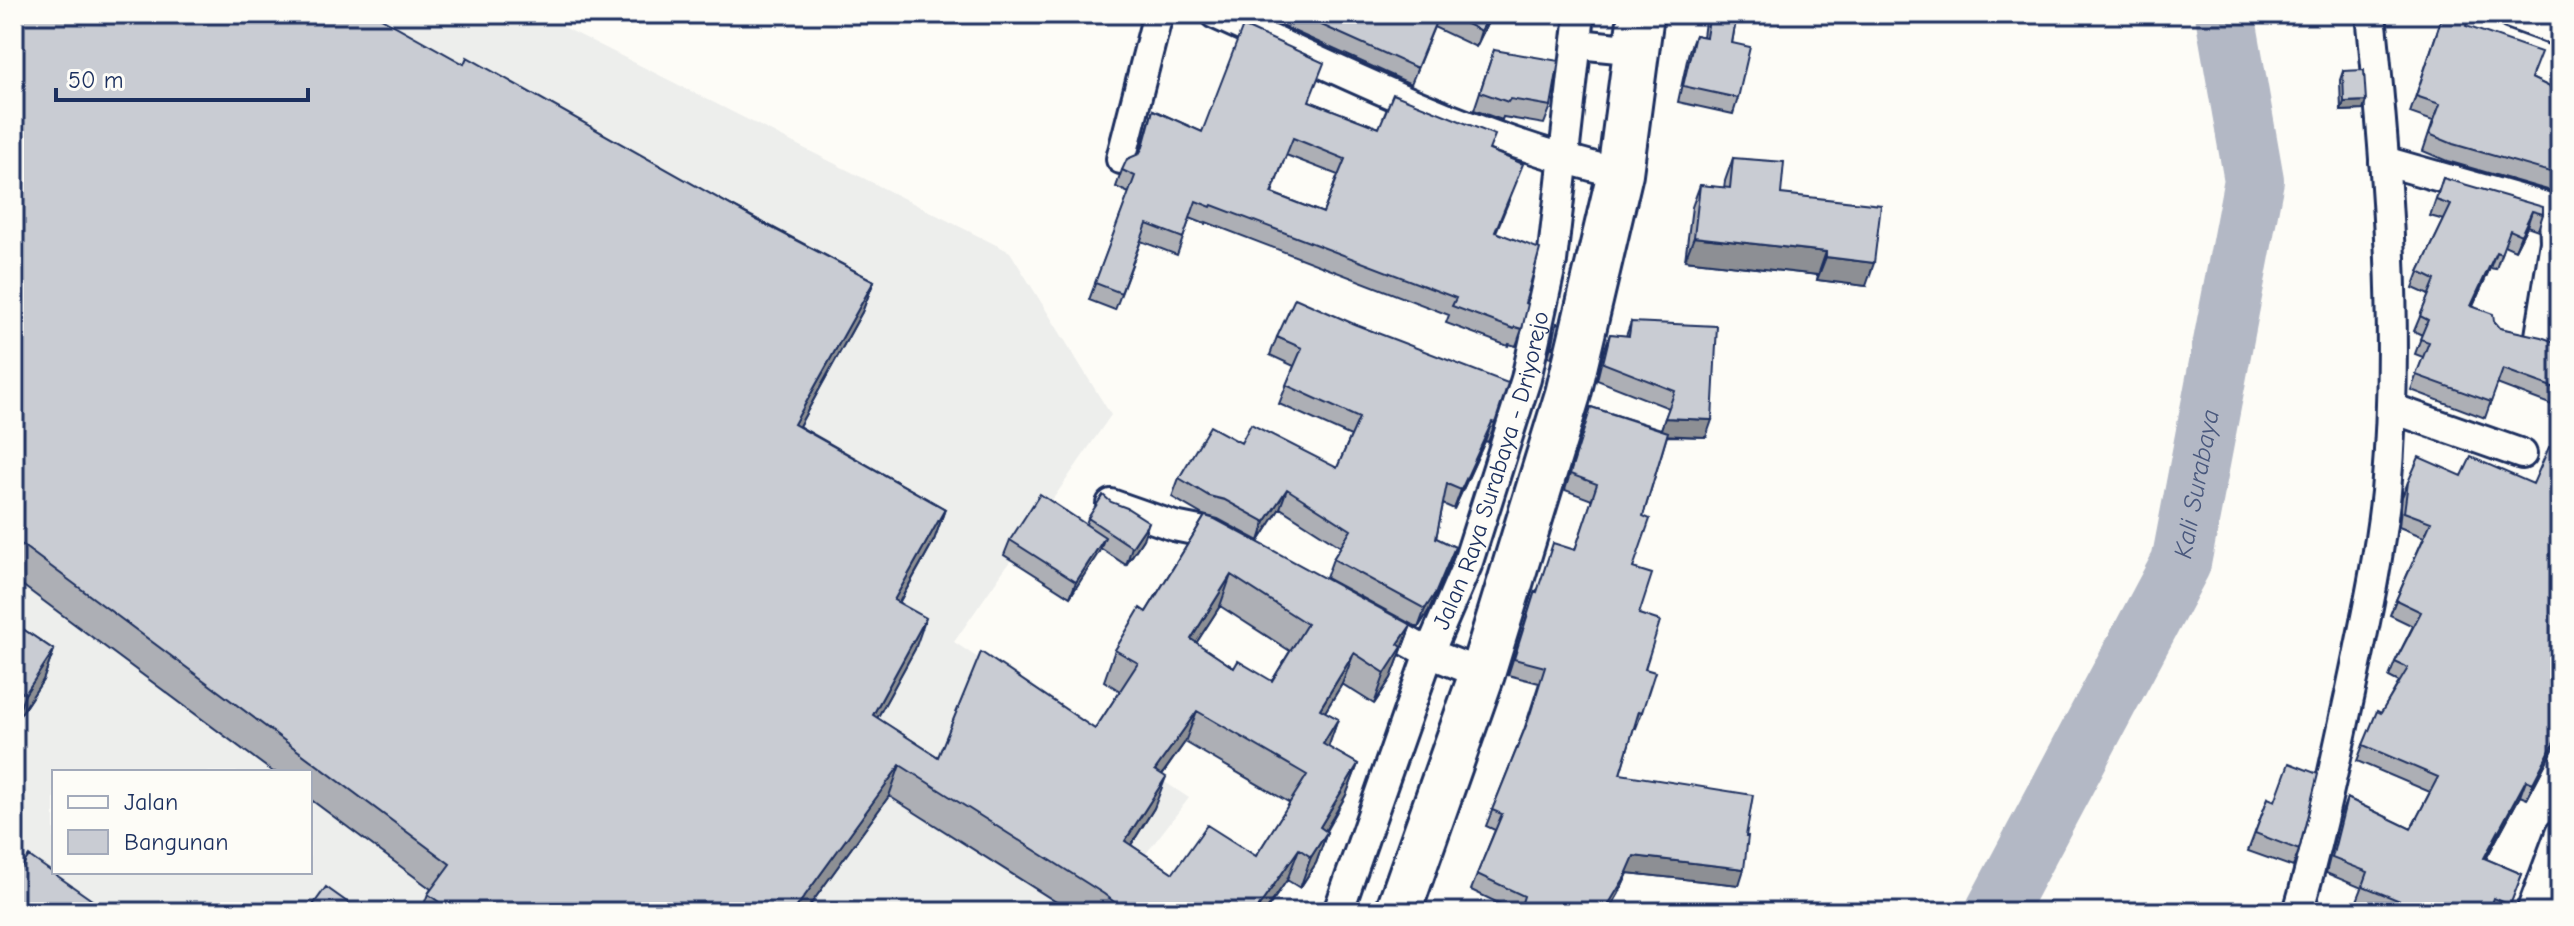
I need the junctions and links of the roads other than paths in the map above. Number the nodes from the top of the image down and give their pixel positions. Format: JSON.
{"nodes":[{"id":1,"x":1158,"y":14,"type":"edge"},
{"id":2,"x":1215,"y":14,"type":"edge"},
{"id":3,"x":1580,"y":14,"type":"edge"},
{"id":4,"x":2371,"y":14,"type":"edge"},
{"id":5,"x":2511,"y":14,"type":"edge"},
{"id":6,"x":1639,"y":32,"type":"edge"},
{"id":7,"x":2560,"y":32,"type":"edge"},
{"id":8,"x":1578,"y":44,"type":"junction"},
{"id":9,"x":1121,"y":159,"type":"dead end"},
{"id":10,"x":1563,"y":160,"type":"junction"},
{"id":11,"x":2384,"y":161,"type":"junction"},
{"id":12,"x":1620,"y":173,"type":"junction"},
{"id":13,"x":2539,"y":338,"type":"edge"},
{"id":14,"x":2391,"y":408,"type":"junction"},
{"id":15,"x":2522,"y":454,"type":"dead end"},
{"id":16,"x":1111,"y":504,"type":"edge"},
{"id":17,"x":1251,"y":556,"type":"edge"},
{"id":18,"x":1347,"y":608,"type":"edge"},
{"id":19,"x":1429,"y":653,"type":"junction"},
{"id":20,"x":1482,"y":674,"type":"junction"},
{"id":21,"x":2560,"y":834,"type":"edge"},
{"id":22,"x":1338,"y":912,"type":"edge"},
{"id":23,"x":1398,"y":912,"type":"edge"},
{"id":24,"x":2298,"y":912,"type":"edge"},
{"id":25,"x":2531,"y":912,"type":"edge"}],
"edges":[{"from":1,"to":9,"type":"street"},
{"from":2,"to":10,"type":"street"},
{"from":3,"to":8,"type":"street","name":"Jalan Raya Surabaya - Driyorejo"},
{"from":4,"to":11,"type":"street"},
{"from":5,"to":7,"type":"street"},
{"from":6,"to":8,"type":"street"},
{"from":6,"to":12,"type":"main road","name":"Jalan Raya Surabaya - Driyorejo"},
{"from":8,"to":10,"type":"street","name":"Jalan Raya Surabaya - Driyorejo"},
{"from":10,"to":12,"type":"street"},
{"from":10,"to":19,"type":"street","name":"Jalan Raya Surabaya - Driyorejo"},
{"from":11,"to":13,"type":"street"},
{"from":11,"to":14,"type":"street"},
{"from":12,"to":20,"type":"main road","name":"Jalan Raya Surabaya - Driyorejo"},
{"from":14,"to":15,"type":"street"},
{"from":14,"to":24,"type":"street"},
{"from":16,"to":17,"type":"street"},
{"from":18,"to":19,"type":"street"},
{"from":19,"to":20,"type":"street"},
{"from":19,"to":22,"type":"street","name":"Jalan Raya Surabaya - Driyorejo"},
{"from":20,"to":23,"type":"main road","name":"Jalan Raya Surabaya - Driyorejo"},
{"from":21,"to":25,"type":"street"}]}
